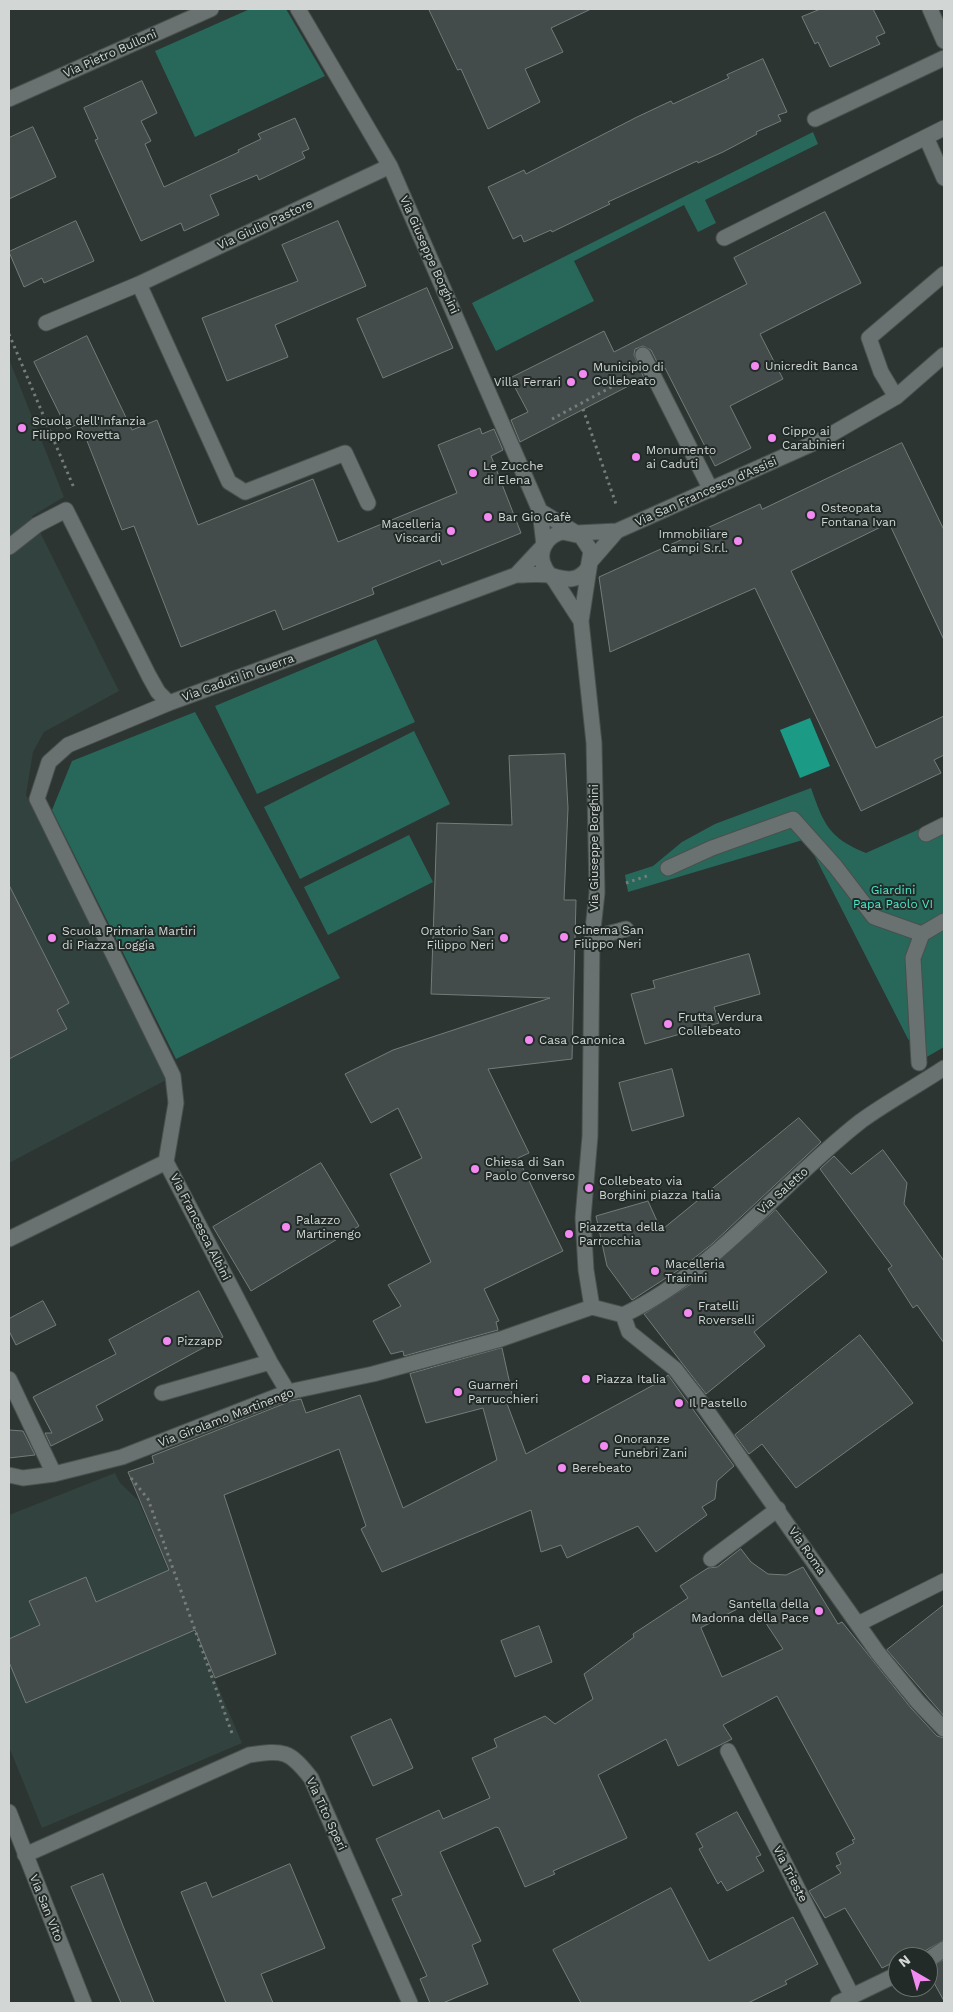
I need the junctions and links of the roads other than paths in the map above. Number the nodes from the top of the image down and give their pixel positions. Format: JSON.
{"nodes":[{"id":1,"x":211,"y":9,"type":"edge"},
{"id":2,"x":298,"y":9,"type":"edge"},
{"id":3,"x":930,"y":9,"type":"edge"},
{"id":4,"x":944,"y":41,"type":"edge"},
{"id":5,"x":944,"y":58,"type":"edge"},
{"id":6,"x":9,"y":99,"type":"edge"},
{"id":7,"x":815,"y":119,"type":"dead end"},
{"id":8,"x":944,"y":128,"type":"edge"},
{"id":9,"x":926,"y":137,"type":"junction"},
{"id":10,"x":390,"y":166,"type":"junction"},
{"id":11,"x":944,"y":178,"type":"edge"},
{"id":12,"x":724,"y":238,"type":"dead end"},
{"id":13,"x":944,"y":274,"type":"edge"},
{"id":14,"x":139,"y":284,"type":"junction"},
{"id":15,"x":46,"y":323,"type":"dead end"},
{"id":16,"x":944,"y":354,"type":"edge"},
{"id":17,"x":643,"y":355,"type":"dead end"},
{"id":18,"x":896,"y":397,"type":"junction"},
{"id":19,"x":711,"y":490,"type":"junction"},
{"id":20,"x":368,"y":503,"type":"dead end"},
{"id":21,"x":540,"y":511,"type":"junction"},
{"id":22,"x":621,"y":530,"type":"junction"},
{"id":23,"x":576,"y":533,"type":"junction"},
{"id":24,"x":544,"y":545,"type":"junction"},
{"id":25,"x":9,"y":547,"type":"edge"},
{"id":26,"x":590,"y":562,"type":"junction"},
{"id":27,"x":516,"y":575,"type":"junction"},
{"id":28,"x":552,"y":576,"type":"junction"},
{"id":29,"x":580,"y":621,"type":"junction"},
{"id":30,"x":169,"y":703,"type":"junction"},
{"id":31,"x":944,"y":826,"type":"edge"},
{"id":32,"x":926,"y":834,"type":"dead end"},
{"id":33,"x":668,"y":868,"type":"dead end"},
{"id":34,"x":944,"y":921,"type":"edge"},
{"id":35,"x":626,"y":929,"type":"dead end"},
{"id":36,"x":922,"y":934,"type":"junction"},
{"id":37,"x":592,"y":938,"type":"junction"},
{"id":38,"x":940,"y":1071,"type":"edge"},
{"id":39,"x":166,"y":1162,"type":"junction"},
{"id":40,"x":9,"y":1239,"type":"edge"},
{"id":41,"x":592,"y":1307,"type":"junction"},
{"id":42,"x":624,"y":1315,"type":"junction"},
{"id":43,"x":270,"y":1362,"type":"junction"},
{"id":44,"x":9,"y":1379,"type":"edge"},
{"id":45,"x":288,"y":1392,"type":"junction"},
{"id":46,"x":162,"y":1393,"type":"dead end"},
{"id":47,"x":54,"y":1474,"type":"junction"},
{"id":48,"x":9,"y":1475,"type":"edge"},
{"id":49,"x":778,"y":1509,"type":"junction"},
{"id":50,"x":711,"y":1559,"type":"dead end"},
{"id":51,"x":944,"y":1581,"type":"edge"},
{"id":52,"x":858,"y":1624,"type":"junction"},
{"id":53,"x":944,"y":1729,"type":"edge"},
{"id":54,"x":728,"y":1751,"type":"dead end"},
{"id":55,"x":9,"y":1812,"type":"edge"},
{"id":56,"x":25,"y":1855,"type":"junction"},
{"id":57,"x":888,"y":1979,"type":"edge"},
{"id":58,"x":845,"y":2000,"type":"edge"},
{"id":59,"x":84,"y":2003,"type":"edge"},
{"id":60,"x":410,"y":2003,"type":"edge"}],
"edges":[{"from":1,"to":6,"type":"street","name":"Via Pietro Bulloni"},
{"from":2,"to":10,"type":"street","name":"Via Giuseppe Borghini"},
{"from":3,"to":4,"type":"street"},
{"from":5,"to":7,"type":"street"},
{"from":8,"to":9,"type":"street"},
{"from":9,"to":11,"type":"street"},
{"from":9,"to":12,"type":"street"},
{"from":10,"to":14,"type":"street","name":"Via Giulio Pastore"},
{"from":10,"to":21,"type":"street","name":"Via Giuseppe Borghini"},
{"from":13,"to":18,"type":"street"},
{"from":14,"to":15,"type":"street","name":"Via Giulio Pastore"},
{"from":14,"to":20,"type":"street"},
{"from":16,"to":18,"type":"street","name":"Via San Francesco d'Assisi"},
{"from":17,"to":19,"type":"street"},
{"from":18,"to":19,"type":"street","name":"Via San Francesco d'Assisi"},
{"from":19,"to":22,"type":"street","name":"Via San Francesco d'Assisi"},
{"from":21,"to":23,"type":"street","name":"Via Giuseppe Borghini"},
{"from":21,"to":24,"type":"street","name":"Via Giuseppe Borghini"},
{"from":22,"to":23,"type":"street","name":"Via San Francesco d'Assisi"},
{"from":22,"to":26,"type":"street","name":"Via San Francesco d'Assisi"},
{"from":23,"to":24,"type":"street"},
{"from":23,"to":26,"type":"street","name":"Via Giuseppe Borghini"},
{"from":24,"to":27,"type":"street","name":"Via Caduti in Guerra"},
{"from":24,"to":28,"type":"street","name":"Via Giuseppe Borghini"},
{"from":25,"to":30,"type":"street","name":"Via Caduti in Guerra"},
{"from":26,"to":28,"type":"street"},
{"from":26,"to":29,"type":"street","name":"Via Giuseppe Borghini"},
{"from":27,"to":28,"type":"street","name":"Via Caduti in Guerra"},
{"from":27,"to":30,"type":"street","name":"Via Caduti in Guerra"},
{"from":28,"to":29,"type":"street","name":"Via Giuseppe Borghini"},
{"from":29,"to":37,"type":"street","name":"Via Giuseppe Borghini"},
{"from":30,"to":39,"type":"street"},
{"from":31,"to":32,"type":"street"},
{"from":33,"to":36,"type":"street"},
{"from":34,"to":36,"type":"street"},
{"from":35,"to":37,"type":"street"},
{"from":36,"to":38,"type":"street"},
{"from":37,"to":41,"type":"street","name":"Via Giuseppe Borghini"},
{"from":38,"to":42,"type":"street","name":"Via Saletto"},
{"from":39,"to":40,"type":"street","name":"Via Francesca Albini"},
{"from":39,"to":43,"type":"street","name":"Via Francesca Albini"},
{"from":41,"to":42,"type":"street"},
{"from":41,"to":45,"type":"street","name":"Via Girolamo Martinengo"},
{"from":42,"to":49,"type":"street","name":"Via Roma"},
{"from":43,"to":45,"type":"street","name":"Via Francesca Albini"},
{"from":43,"to":46,"type":"street"},
{"from":44,"to":47,"type":"street"},
{"from":45,"to":47,"type":"street","name":"Via Girolamo Martinengo"},
{"from":47,"to":48,"type":"street","name":"Via Girolamo Martinengo"},
{"from":49,"to":50,"type":"street"},
{"from":49,"to":52,"type":"street","name":"Via Roma"},
{"from":51,"to":52,"type":"street"},
{"from":52,"to":53,"type":"street","name":"Via Roma"},
{"from":54,"to":58,"type":"street","name":"Via Trieste"},
{"from":55,"to":56,"type":"street","name":"Via San Vito"},
{"from":56,"to":59,"type":"street","name":"Via San Vito"},
{"from":56,"to":60,"type":"street","name":"Via Tito Speri"},
{"from":57,"to":58,"type":"street","name":"Via Trieste"}]}
